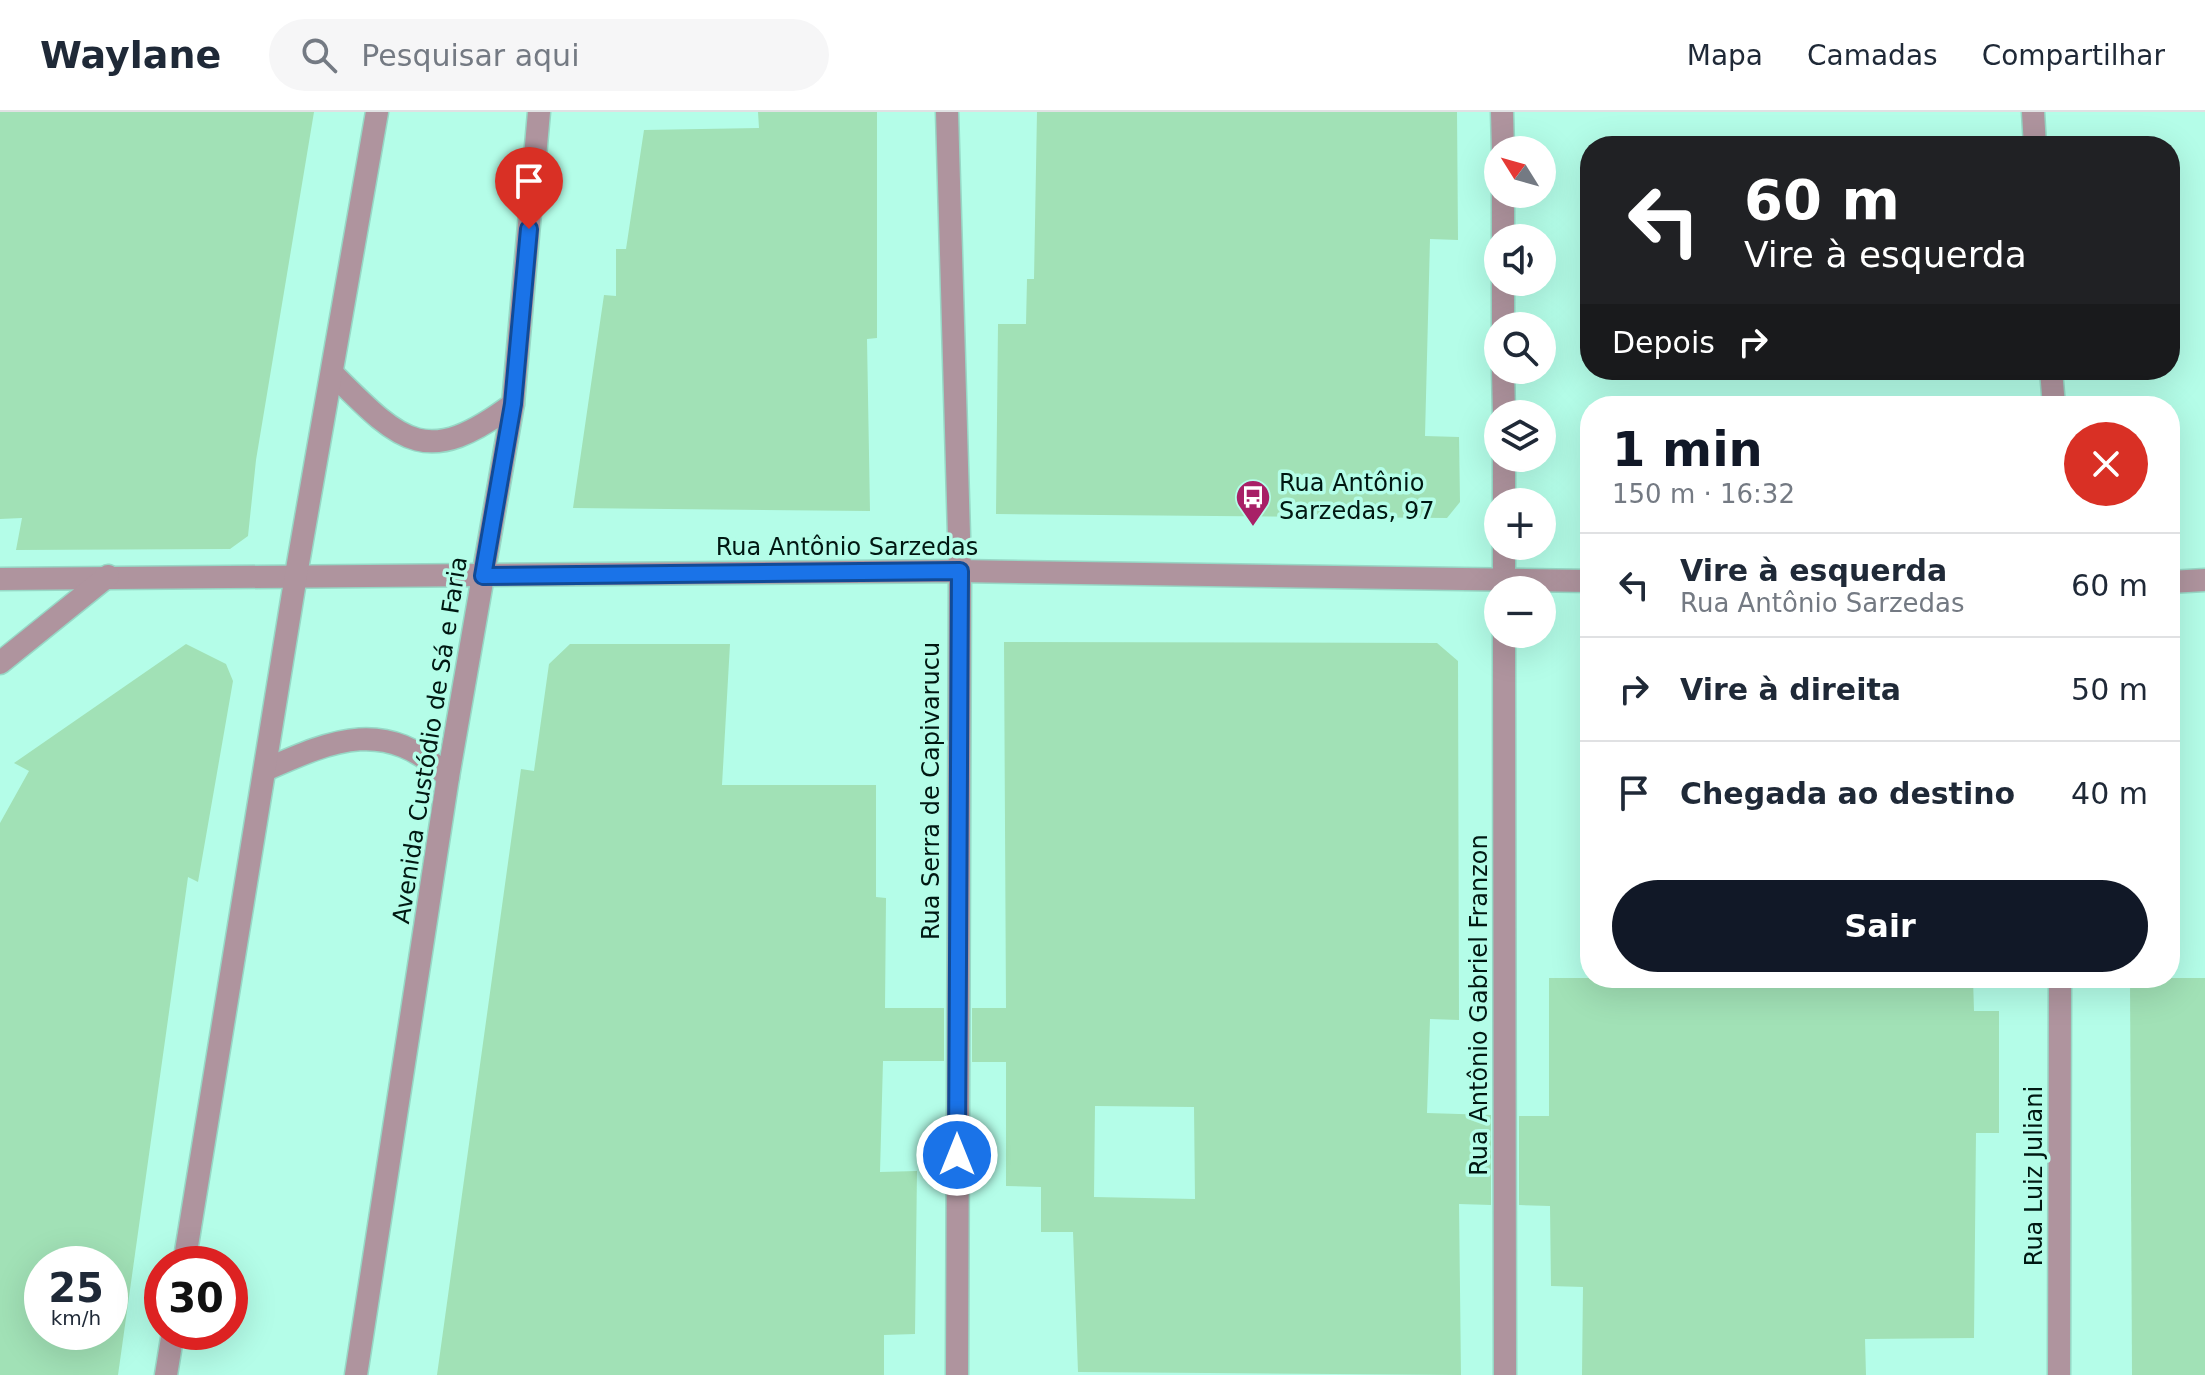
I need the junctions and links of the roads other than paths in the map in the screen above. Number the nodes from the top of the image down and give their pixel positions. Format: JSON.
{"nodes":[{"id":1,"x":377,"y":112,"type":"edge"},
{"id":2,"x":539,"y":112,"type":"edge"},
{"id":3,"x":947,"y":112,"type":"edge"},
{"id":4,"x":1502,"y":112,"type":"edge"},
{"id":5,"x":2033,"y":112,"type":"edge"},
{"id":6,"x":1503,"y":136,"type":"edge"},
{"id":7,"x":2034,"y":136,"type":"edge"},
{"id":8,"x":333,"y":374,"type":"junction"},
{"id":9,"x":513,"y":404,"type":"junction"},
{"id":10,"x":960,"y":571,"type":"junction"},
{"id":11,"x":296,"y":575,"type":"junction"},
{"id":12,"x":108,"y":576,"type":"junction"},
{"id":13,"x":483,"y":576,"type":"junction"},
{"id":14,"x":0,"y":579,"type":"edge"},
{"id":15,"x":2205,"y":580,"type":"edge"},
{"id":16,"x":1580,"y":581,"type":"edge"},
{"id":17,"x":2180,"y":581,"type":"edge"},
{"id":18,"x":1556,"y":583,"type":"edge"},
{"id":19,"x":1484,"y":584,"type":"edge"},
{"id":20,"x":1504,"y":648,"type":"edge"},
{"id":21,"x":0,"y":663,"type":"edge"},
{"id":22,"x":265,"y":770,"type":"junction"},
{"id":23,"x":448,"y":777,"type":"junction"},
{"id":24,"x":2060,"y":988,"type":"edge"},
{"id":25,"x":187,"y":1246,"type":"edge"},
{"id":26,"x":170,"y":1350,"type":"edge"},
{"id":27,"x":166,"y":1375,"type":"edge"},
{"id":28,"x":356,"y":1375,"type":"edge"},
{"id":29,"x":957,"y":1375,"type":"edge"},
{"id":30,"x":1505,"y":1375,"type":"edge"},
{"id":31,"x":2059,"y":1375,"type":"edge"}],
"edges":[{"from":1,"to":8,"type":"street"},
{"from":2,"to":9,"type":"street","name":"Avenida Custódio de Sá e Faria"},
{"from":3,"to":10,"type":"street","name":"Rua Serra de Capivarucu"},
{"from":4,"to":6,"type":"street"},
{"from":5,"to":7,"type":"street"},
{"from":8,"to":9,"type":"street"},
{"from":8,"to":11,"type":"street"},
{"from":9,"to":13,"type":"street","name":"Avenida Custódio de Sá e Faria"},
{"from":10,"to":13,"type":"street","name":"Rua Antônio Sarzedas"},
{"from":10,"to":19,"type":"street","name":"Rua Antônio Sarzedas"},
{"from":10,"to":29,"type":"street","name":"Rua Serra de Capivarucu"},
{"from":11,"to":12,"type":"street","name":"Rua Antônio Sarzedas"},
{"from":11,"to":13,"type":"street","name":"Rua Antônio Sarzedas"},
{"from":11,"to":22,"type":"street"},
{"from":12,"to":14,"type":"street","name":"Rua Antônio Sarzedas"},
{"from":12,"to":21,"type":"street"},
{"from":13,"to":23,"type":"street","name":"Avenida Custódio de Sá e Faria"},
{"from":15,"to":17,"type":"street"},
{"from":16,"to":18,"type":"street","name":"Rua Antônio Sarzedas"},
{"from":20,"to":30,"type":"street","name":"Rua Antônio Gabriel Franzon"},
{"from":22,"to":23,"type":"street"},
{"from":22,"to":25,"type":"street"},
{"from":23,"to":28,"type":"street","name":"Avenida Custódio de Sá e Faria"},
{"from":24,"to":31,"type":"street","name":"Rua Luiz Juliani"},
{"from":26,"to":27,"type":"street"}]}
